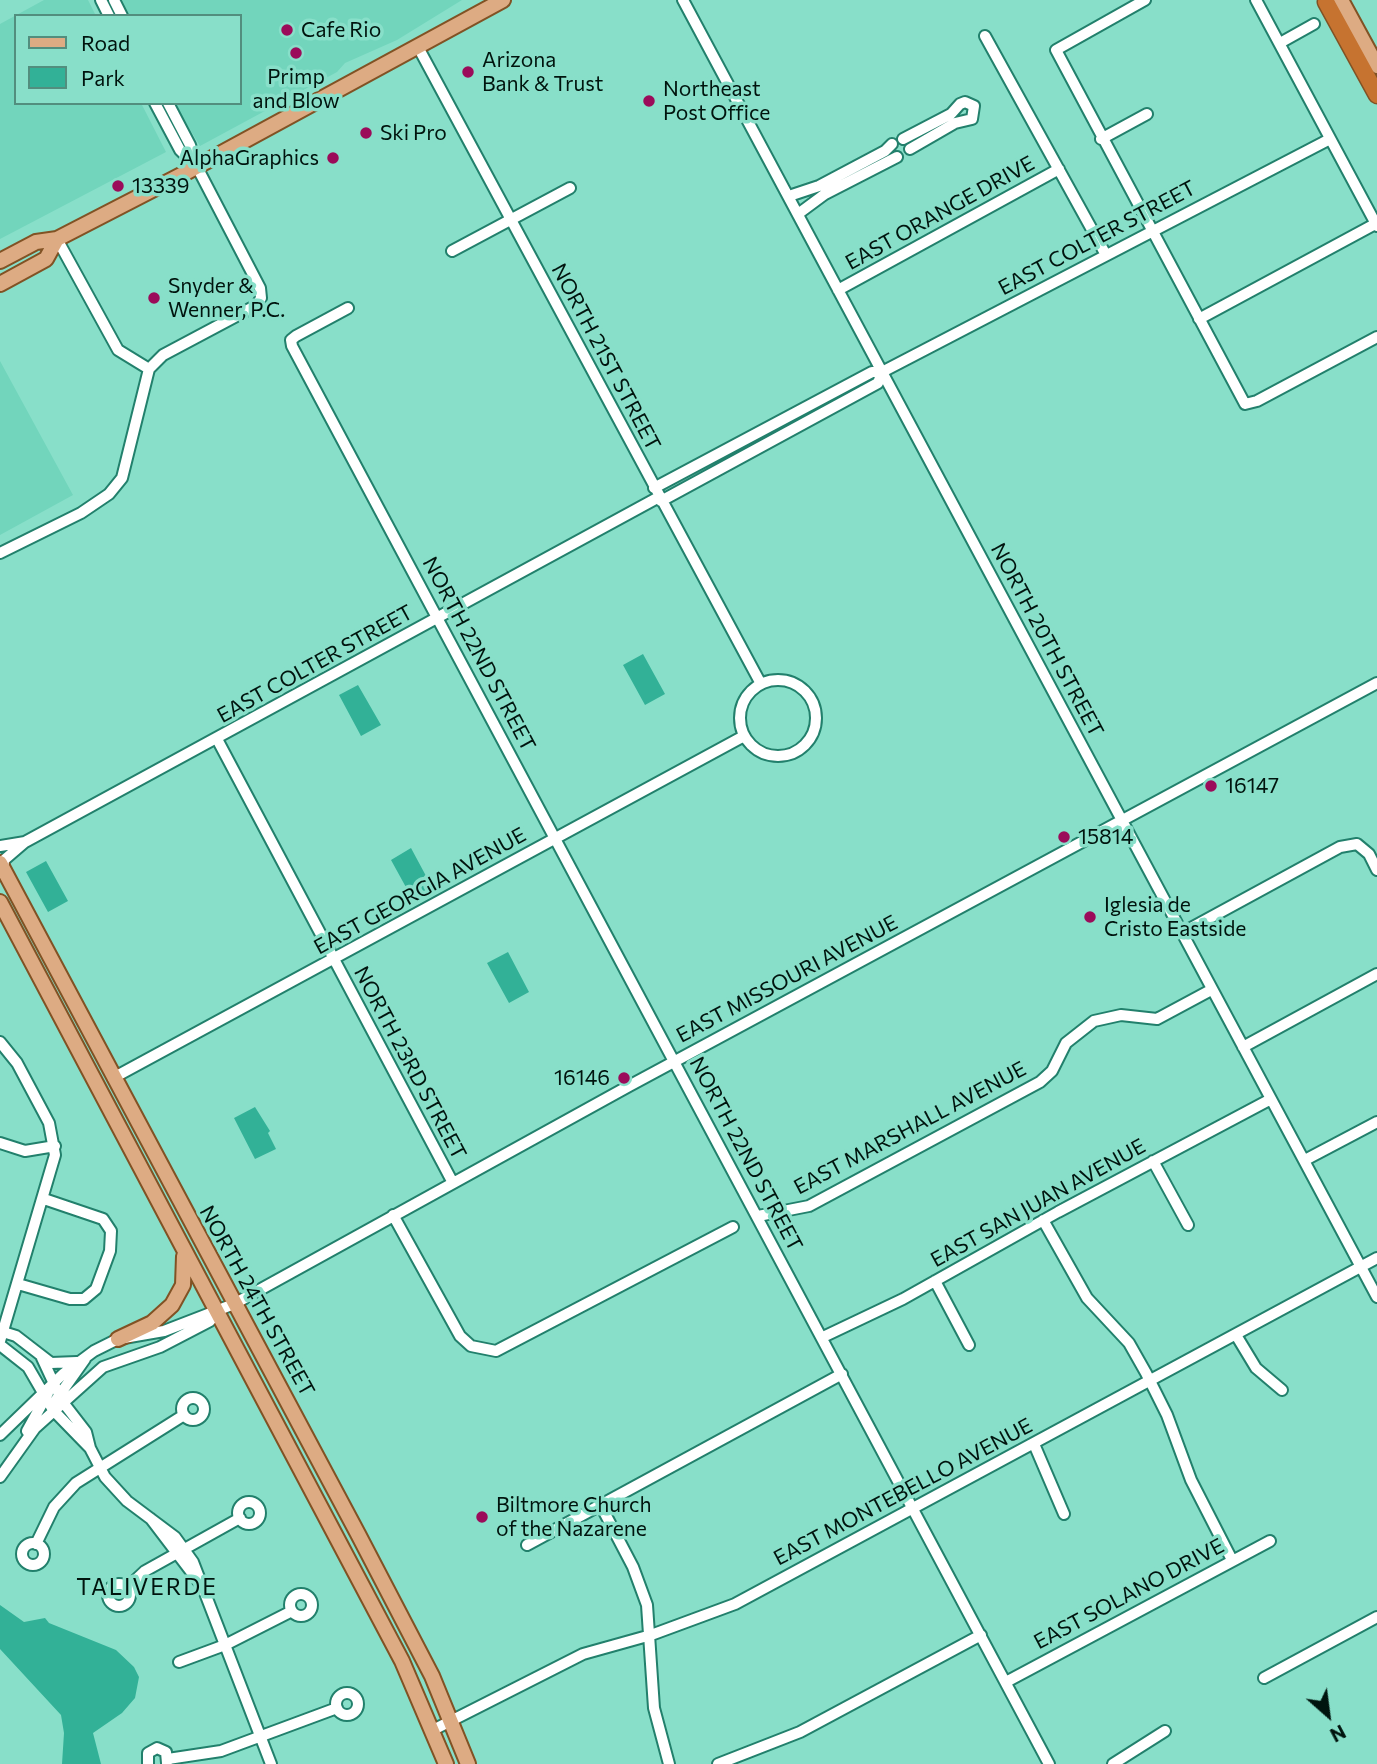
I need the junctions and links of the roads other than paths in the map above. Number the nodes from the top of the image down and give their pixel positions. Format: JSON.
{"nodes":[{"id":1,"x":503,"y":0,"type":"edge"},
{"id":2,"x":683,"y":0,"type":"edge"},
{"id":3,"x":1144,"y":0,"type":"edge"},
{"id":4,"x":1256,"y":0,"type":"edge"},
{"id":5,"x":1331,"y":1,"type":"edge"},
{"id":6,"x":1314,"y":24,"type":"dead end"},
{"id":7,"x":985,"y":36,"type":"dead end"},
{"id":8,"x":1280,"y":43,"type":"junction"},
{"id":9,"x":418,"y":47,"type":"junction"},
{"id":10,"x":1377,"y":66,"type":"edge"},
{"id":11,"x":1377,"y":83,"type":"edge"},
{"id":12,"x":1377,"y":95,"type":"edge"},
{"id":13,"x":156,"y":105,"type":"edge"},
{"id":14,"x":170,"y":105,"type":"edge"},
{"id":15,"x":1147,"y":114,"type":"dead end"},
{"id":16,"x":903,"y":139,"type":"junction"},
{"id":17,"x":1101,"y":139,"type":"junction"},
{"id":18,"x":1330,"y":139,"type":"junction"},
{"id":19,"x":892,"y":144,"type":"junction"},
{"id":20,"x":910,"y":149,"type":"junction"},
{"id":21,"x":897,"y":157,"type":"junction"},
{"id":22,"x":197,"y":167,"type":"junction"},
{"id":23,"x":1059,"y":169,"type":"junction"},
{"id":24,"x":570,"y":188,"type":"dead end"},
{"id":25,"x":789,"y":197,"type":"junction"},
{"id":26,"x":798,"y":214,"type":"junction"},
{"id":27,"x":511,"y":219,"type":"junction"},
{"id":28,"x":1377,"y":224,"type":"edge"},
{"id":29,"x":1151,"y":231,"type":"junction"},
{"id":30,"x":57,"y":239,"type":"junction"},
{"id":31,"x":452,"y":251,"type":"dead end"},
{"id":32,"x":1106,"y":255,"type":"junction"},
{"id":33,"x":0,"y":261,"type":"edge"},
{"id":34,"x":0,"y":284,"type":"edge"},
{"id":35,"x":838,"y":290,"type":"junction"},
{"id":36,"x":348,"y":308,"type":"dead end"},
{"id":37,"x":1199,"y":319,"type":"junction"},
{"id":38,"x":1377,"y":337,"type":"edge"},
{"id":39,"x":149,"y":369,"type":"junction"},
{"id":40,"x":882,"y":372,"type":"junction"},
{"id":41,"x":658,"y":495,"type":"junction"},
{"id":42,"x":0,"y":553,"type":"edge"},
{"id":43,"x":438,"y":619,"type":"junction"},
{"id":44,"x":1377,"y":683,"type":"edge"},
{"id":45,"x":761,"y":684,"type":"junction"},
{"id":46,"x":744,"y":736,"type":"junction"},
{"id":47,"x":217,"y":739,"type":"junction"},
{"id":48,"x":1122,"y":821,"type":"junction"},
{"id":49,"x":556,"y":839,"type":"junction"},
{"id":50,"x":25,"y":842,"type":"junction"},
{"id":51,"x":0,"y":846,"type":"edge"},
{"id":52,"x":1,"y":866,"type":"edge"},
{"id":53,"x":1377,"y":870,"type":"edge"},
{"id":54,"x":0,"y":902,"type":"edge"},
{"id":55,"x":1182,"y":933,"type":"junction"},
{"id":56,"x":332,"y":960,"type":"junction"},
{"id":57,"x":1377,"y":974,"type":"edge"},
{"id":58,"x":1211,"y":990,"type":"junction"},
{"id":59,"x":0,"y":1042,"type":"edge"},
{"id":60,"x":1243,"y":1047,"type":"junction"},
{"id":61,"x":674,"y":1062,"type":"junction"},
{"id":62,"x":113,"y":1078,"type":"junction"},
{"id":63,"x":1271,"y":1099,"type":"junction"},
{"id":64,"x":1377,"y":1122,"type":"edge"},
{"id":65,"x":0,"y":1143,"type":"edge"},
{"id":66,"x":55,"y":1146,"type":"junction"},
{"id":67,"x":1305,"y":1160,"type":"junction"},
{"id":68,"x":1153,"y":1161,"type":"junction"},
{"id":69,"x":453,"y":1183,"type":"junction"},
{"id":70,"x":44,"y":1199,"type":"junction"},
{"id":71,"x":394,"y":1215,"type":"junction"},
{"id":72,"x":758,"y":1216,"type":"junction"},
{"id":73,"x":1043,"y":1220,"type":"junction"},
{"id":74,"x":1188,"y":1225,"type":"dead end"},
{"id":75,"x":733,"y":1227,"type":"dead end"},
{"id":76,"x":183,"y":1248,"type":"junction"},
{"id":77,"x":1377,"y":1258,"type":"edge"},
{"id":78,"x":1361,"y":1267,"type":"junction"},
{"id":79,"x":935,"y":1281,"type":"junction"},
{"id":80,"x":18,"y":1284,"type":"junction"},
{"id":81,"x":1377,"y":1297,"type":"edge"},
{"id":82,"x":234,"y":1304,"type":"junction"},
{"id":83,"x":217,"y":1312,"type":"junction"},
{"id":84,"x":1236,"y":1335,"type":"junction"},
{"id":85,"x":1,"y":1337,"type":"edge"},
{"id":86,"x":823,"y":1337,"type":"junction"},
{"id":87,"x":118,"y":1339,"type":"junction"},
{"id":88,"x":969,"y":1345,"type":"dead end"},
{"id":89,"x":86,"y":1356,"type":"junction"},
{"id":90,"x":43,"y":1358,"type":"junction"},
{"id":91,"x":103,"y":1367,"type":"junction"},
{"id":92,"x":842,"y":1374,"type":"junction"},
{"id":93,"x":1150,"y":1381,"type":"junction"},
{"id":94,"x":48,"y":1390,"type":"junction"},
{"id":95,"x":1282,"y":1390,"type":"dead end"},
{"id":96,"x":61,"y":1399,"type":"junction"},
{"id":97,"x":53,"y":1410,"type":"junction"},
{"id":98,"x":184,"y":1415,"type":"dead end"},
{"id":99,"x":0,"y":1435,"type":"edge"},
{"id":100,"x":1034,"y":1444,"type":"junction"},
{"id":101,"x":90,"y":1448,"type":"junction"},
{"id":102,"x":19,"y":1450,"type":"junction"},
{"id":103,"x":98,"y":1466,"type":"junction"},
{"id":104,"x":0,"y":1477,"type":"edge"},
{"id":105,"x":600,"y":1504,"type":"junction"},
{"id":106,"x":914,"y":1509,"type":"junction"},
{"id":107,"x":1064,"y":1514,"type":"dead end"},
{"id":108,"x":240,"y":1518,"type":"dead end"},
{"id":109,"x":358,"y":1534,"type":"junction"},
{"id":110,"x":1270,"y":1541,"type":"dead end"},
{"id":111,"x":340,"y":1543,"type":"junction"},
{"id":112,"x":36,"y":1544,"type":"dead end"},
{"id":113,"x":527,"y":1545,"type":"dead end"},
{"id":114,"x":179,"y":1550,"type":"junction"},
{"id":115,"x":1232,"y":1560,"type":"junction"},
{"id":116,"x":127,"y":1588,"type":"dead end"},
{"id":117,"x":292,"y":1611,"type":"dead end"},
{"id":118,"x":1377,"y":1617,"type":"edge"},
{"id":119,"x":651,"y":1635,"type":"junction"},
{"id":120,"x":981,"y":1635,"type":"junction"},
{"id":121,"x":225,"y":1645,"type":"junction"},
{"id":122,"x":179,"y":1662,"type":"dead end"},
{"id":123,"x":1264,"y":1678,"type":"dead end"},
{"id":124,"x":1006,"y":1682,"type":"junction"},
{"id":125,"x":337,"y":1708,"type":"dead end"},
{"id":126,"x":451,"y":1722,"type":"junction"},
{"id":127,"x":433,"y":1730,"type":"junction"},
{"id":128,"x":1165,"y":1731,"type":"dead end"},
{"id":129,"x":261,"y":1737,"type":"junction"},
{"id":130,"x":167,"y":1761,"type":"edge"},
{"id":131,"x":148,"y":1764,"type":"edge"},
{"id":132,"x":271,"y":1764,"type":"edge"},
{"id":133,"x":446,"y":1764,"type":"edge"},
{"id":134,"x":468,"y":1764,"type":"edge"},
{"id":135,"x":669,"y":1764,"type":"edge"},
{"id":136,"x":718,"y":1764,"type":"edge"},
{"id":137,"x":1049,"y":1764,"type":"edge"},
{"id":138,"x":1112,"y":1764,"type":"edge"}],
"edges":[{"from":1,"to":9,"type":"main road"},
{"from":2,"to":25,"type":"street","name":"NORTH 20TH STREET"},
{"from":3,"to":17,"type":"street"},
{"from":4,"to":8,"type":"street"},
{"from":5,"to":10,"type":"main road"},
{"from":5,"to":11,"type":"main road"},
{"from":5,"to":12,"type":"highway"},
{"from":6,"to":8,"type":"street"},
{"from":7,"to":23,"type":"street"},
{"from":8,"to":18,"type":"street"},
{"from":9,"to":22,"type":"main road"},
{"from":9,"to":27,"type":"street","name":"NORTH 21ST STREET"},
{"from":13,"to":22,"type":"street"},
{"from":14,"to":22,"type":"street"},
{"from":15,"to":17,"type":"street"},
{"from":16,"to":19,"type":"street"},
{"from":16,"to":20,"type":"street"},
{"from":16,"to":20,"type":"street"},
{"from":17,"to":29,"type":"street"},
{"from":18,"to":28,"type":"street"},
{"from":18,"to":29,"type":"street","name":"EAST COLTER STREET"},
{"from":19,"to":21,"type":"street"},
{"from":19,"to":25,"type":"street"},
{"from":20,"to":21,"type":"street"},
{"from":21,"to":26,"type":"street"},
{"from":22,"to":30,"type":"main road"},
{"from":22,"to":39,"type":"street"},
{"from":23,"to":32,"type":"street"},
{"from":23,"to":35,"type":"street","name":"EAST ORANGE DRIVE"},
{"from":24,"to":27,"type":"street"},
{"from":25,"to":26,"type":"street","name":"NORTH 20TH STREET"},
{"from":26,"to":35,"type":"street","name":"NORTH 20TH STREET"},
{"from":27,"to":31,"type":"street"},
{"from":27,"to":41,"type":"street","name":"NORTH 21ST STREET"},
{"from":28,"to":37,"type":"street"},
{"from":29,"to":32,"type":"street","name":"EAST COLTER STREET"},
{"from":29,"to":37,"type":"street"},
{"from":30,"to":33,"type":"main road"},
{"from":30,"to":34,"type":"main road"},
{"from":30,"to":39,"type":"street"},
{"from":32,"to":40,"type":"street","name":"EAST COLTER STREET"},
{"from":35,"to":40,"type":"street","name":"NORTH 20TH STREET"},
{"from":36,"to":43,"type":"street","name":"NORTH 22ND STREET"},
{"from":37,"to":38,"type":"street"},
{"from":39,"to":42,"type":"street"},
{"from":40,"to":41,"type":"street","name":"EAST COLTER STREET"},
{"from":40,"to":48,"type":"street","name":"NORTH 20TH STREET"},
{"from":41,"to":43,"type":"street","name":"EAST COLTER STREET"},
{"from":41,"to":45,"type":"street","name":"NORTH 21ST STREET"},
{"from":43,"to":47,"type":"street","name":"EAST COLTER STREET"},
{"from":43,"to":49,"type":"street","name":"NORTH 22ND STREET"},
{"from":44,"to":48,"type":"street","name":"EAST MISSOURI AVENUE"},
{"from":45,"to":46,"type":"street"},
{"from":45,"to":46,"type":"street"},
{"from":46,"to":49,"type":"street","name":"EAST GEORGIA AVENUE"},
{"from":47,"to":50,"type":"street","name":"EAST COLTER STREET"},
{"from":47,"to":56,"type":"street","name":"NORTH 23RD STREET"},
{"from":48,"to":55,"type":"street","name":"NORTH 20TH STREET"},
{"from":48,"to":61,"type":"street","name":"EAST MISSOURI AVENUE"},
{"from":49,"to":56,"type":"street","name":"EAST GEORGIA AVENUE"},
{"from":49,"to":61,"type":"street","name":"NORTH 22ND STREET"},
{"from":50,"to":51,"type":"street","name":"EAST COLTER STREET"},
{"from":50,"to":52,"type":"street","name":"EAST COLTER STREET"},
{"from":52,"to":62,"type":"main road","name":"NORTH 24TH STREET"},
{"from":53,"to":55,"type":"street"},
{"from":54,"to":76,"type":"main road","name":"NORTH 24TH STREET"},
{"from":55,"to":58,"type":"street","name":"NORTH 20TH STREET"},
{"from":56,"to":62,"type":"street","name":"EAST GEORGIA AVENUE"},
{"from":56,"to":69,"type":"street","name":"NORTH 23RD STREET"},
{"from":57,"to":60,"type":"street"},
{"from":58,"to":60,"type":"street","name":"NORTH 20TH STREET"},
{"from":58,"to":72,"type":"street","name":"EAST MARSHALL AVENUE"},
{"from":59,"to":66,"type":"street"},
{"from":60,"to":63,"type":"street","name":"NORTH 20TH STREET"},
{"from":61,"to":69,"type":"street","name":"EAST MISSOURI AVENUE"},
{"from":61,"to":72,"type":"street","name":"NORTH 22ND STREET"},
{"from":62,"to":82,"type":"main road","name":"NORTH 24TH STREET"},
{"from":63,"to":67,"type":"street","name":"NORTH 20TH STREET"},
{"from":63,"to":68,"type":"street","name":"EAST SAN JUAN AVENUE"},
{"from":64,"to":67,"type":"street"},
{"from":65,"to":66,"type":"street"},
{"from":66,"to":70,"type":"street"},
{"from":67,"to":78,"type":"street","name":"NORTH 20TH STREET"},
{"from":68,"to":73,"type":"street","name":"EAST SAN JUAN AVENUE"},
{"from":68,"to":74,"type":"street"},
{"from":69,"to":71,"type":"street","name":"EAST MISSOURI AVENUE"},
{"from":70,"to":80,"type":"street"},
{"from":70,"to":80,"type":"street"},
{"from":71,"to":75,"type":"street"},
{"from":71,"to":82,"type":"street","name":"EAST MISSOURI AVENUE"},
{"from":72,"to":86,"type":"street","name":"NORTH 22ND STREET"},
{"from":73,"to":79,"type":"street","name":"EAST SAN JUAN AVENUE"},
{"from":73,"to":93,"type":"street"},
{"from":76,"to":83,"type":"main road","name":"NORTH 24TH STREET"},
{"from":76,"to":87,"type":"main road"},
{"from":77,"to":78,"type":"street","name":"EAST MONTEBELLO AVENUE"},
{"from":78,"to":81,"type":"street","name":"NORTH 20TH STREET"},
{"from":78,"to":84,"type":"street","name":"EAST MONTEBELLO AVENUE"},
{"from":79,"to":86,"type":"street","name":"EAST SAN JUAN AVENUE"},
{"from":79,"to":88,"type":"street"},
{"from":80,"to":85,"type":"street"},
{"from":82,"to":83,"type":"street","name":"EAST MISSOURI AVENUE"},
{"from":82,"to":109,"type":"main road","name":"NORTH 24TH STREET"},
{"from":83,"to":87,"type":"street"},
{"from":83,"to":91,"type":"street"},
{"from":83,"to":111,"type":"main road","name":"NORTH 24TH STREET"},
{"from":84,"to":93,"type":"street","name":"EAST MONTEBELLO AVENUE"},
{"from":84,"to":95,"type":"street"},
{"from":85,"to":90,"type":"street"},
{"from":85,"to":94,"type":"street"},
{"from":86,"to":92,"type":"street","name":"NORTH 22ND STREET"},
{"from":87,"to":89,"type":"street"},
{"from":89,"to":90,"type":"street"},
{"from":89,"to":91,"type":"street"},
{"from":89,"to":94,"type":"street"},
{"from":89,"to":96,"type":"street"},
{"from":90,"to":94,"type":"street"},
{"from":91,"to":96,"type":"street"},
{"from":92,"to":105,"type":"street"},
{"from":92,"to":106,"type":"street","name":"NORTH 22ND STREET"},
{"from":93,"to":100,"type":"street","name":"EAST MONTEBELLO AVENUE"},
{"from":93,"to":115,"type":"street"},
{"from":94,"to":96,"type":"street"},
{"from":94,"to":97,"type":"street"},
{"from":94,"to":99,"type":"street"},
{"from":94,"to":102,"type":"street"},
{"from":96,"to":97,"type":"street"},
{"from":96,"to":101,"type":"street"},
{"from":97,"to":101,"type":"street"},
{"from":97,"to":102,"type":"street"},
{"from":98,"to":103,"type":"street"},
{"from":100,"to":106,"type":"street","name":"EAST MONTEBELLO AVENUE"},
{"from":100,"to":107,"type":"street"},
{"from":101,"to":103,"type":"street"},
{"from":102,"to":104,"type":"street"},
{"from":103,"to":112,"type":"street"},
{"from":103,"to":114,"type":"street"},
{"from":105,"to":113,"type":"street"},
{"from":105,"to":119,"type":"street"},
{"from":106,"to":119,"type":"street","name":"EAST MONTEBELLO AVENUE"},
{"from":106,"to":120,"type":"street","name":"NORTH 22ND STREET"},
{"from":108,"to":114,"type":"street"},
{"from":109,"to":111,"type":"main road"},
{"from":109,"to":126,"type":"main road","name":"NORTH 24TH STREET"},
{"from":110,"to":115,"type":"street","name":"EAST SOLANO DRIVE"},
{"from":111,"to":127,"type":"main road","name":"NORTH 24TH STREET"},
{"from":114,"to":116,"type":"street"},
{"from":114,"to":121,"type":"street"},
{"from":115,"to":124,"type":"street","name":"EAST SOLANO DRIVE"},
{"from":117,"to":121,"type":"street"},
{"from":118,"to":123,"type":"street"},
{"from":119,"to":126,"type":"street","name":"EAST MONTEBELLO AVENUE"},
{"from":119,"to":135,"type":"street"},
{"from":120,"to":124,"type":"street","name":"NORTH 22ND STREET"},
{"from":120,"to":136,"type":"street"},
{"from":121,"to":122,"type":"street"},
{"from":121,"to":129,"type":"street"},
{"from":124,"to":137,"type":"street","name":"NORTH 22ND STREET"},
{"from":125,"to":129,"type":"street"},
{"from":126,"to":127,"type":"street","name":"EAST MONTEBELLO AVENUE"},
{"from":126,"to":134,"type":"main road","name":"NORTH 24TH STREET"},
{"from":127,"to":133,"type":"main road","name":"NORTH 24TH STREET"},
{"from":128,"to":138,"type":"street"},
{"from":129,"to":130,"type":"street"},
{"from":129,"to":132,"type":"street"},
{"from":130,"to":131,"type":"street"}]}
